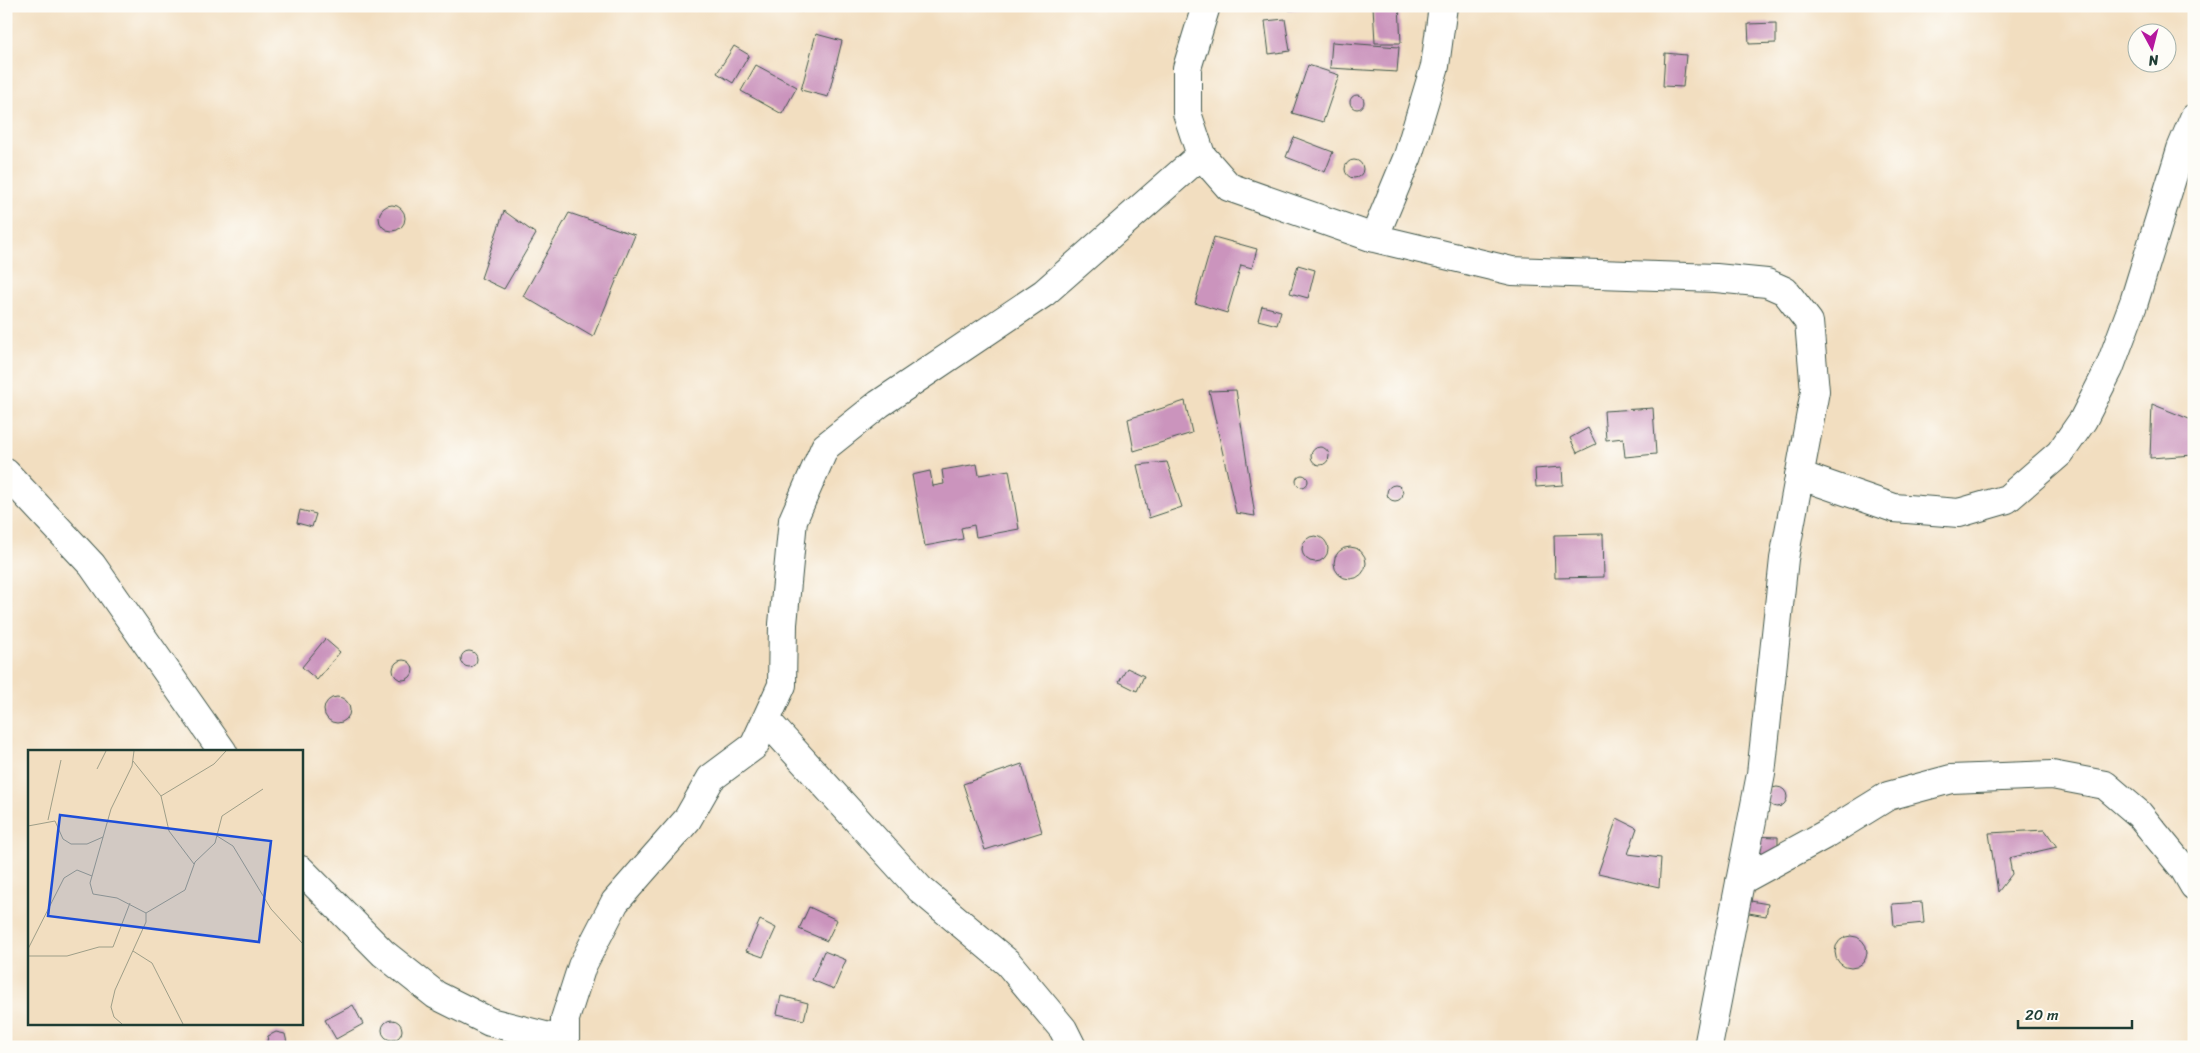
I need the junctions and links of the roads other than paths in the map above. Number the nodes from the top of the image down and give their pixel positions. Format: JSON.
{"nodes":[{"id":1,"x":1206,"y":6,"type":"edge"},
{"id":2,"x":1443,"y":6,"type":"edge"},
{"id":3,"x":2194,"y":118,"type":"edge"},
{"id":4,"x":1201,"y":155,"type":"junction"},
{"id":5,"x":1374,"y":238,"type":"junction"},
{"id":6,"x":6,"y":473,"type":"edge"},
{"id":7,"x":1799,"y":476,"type":"junction"},
{"id":8,"x":766,"y":720,"type":"junction"},
{"id":9,"x":222,"y":750,"type":"edge"},
{"id":10,"x":302,"y":871,"type":"edge"},
{"id":11,"x":1740,"y":881,"type":"junction"},
{"id":12,"x":2194,"y":886,"type":"edge"},
{"id":13,"x":565,"y":1044,"type":"edge"},
{"id":14,"x":1072,"y":1047,"type":"edge"},
{"id":15,"x":1708,"y":1047,"type":"edge"}],
"edges":[{"from":1,"to":4,"type":"street"},
{"from":2,"to":5,"type":"street"},
{"from":3,"to":7,"type":"street"},
{"from":4,"to":5,"type":"street"},
{"from":4,"to":8,"type":"street"},
{"from":5,"to":7,"type":"street"},
{"from":6,"to":9,"type":"street"},
{"from":7,"to":11,"type":"street"},
{"from":8,"to":13,"type":"street"},
{"from":8,"to":14,"type":"street"},
{"from":10,"to":13,"type":"street"},
{"from":11,"to":12,"type":"street"},
{"from":11,"to":15,"type":"street"}]}
